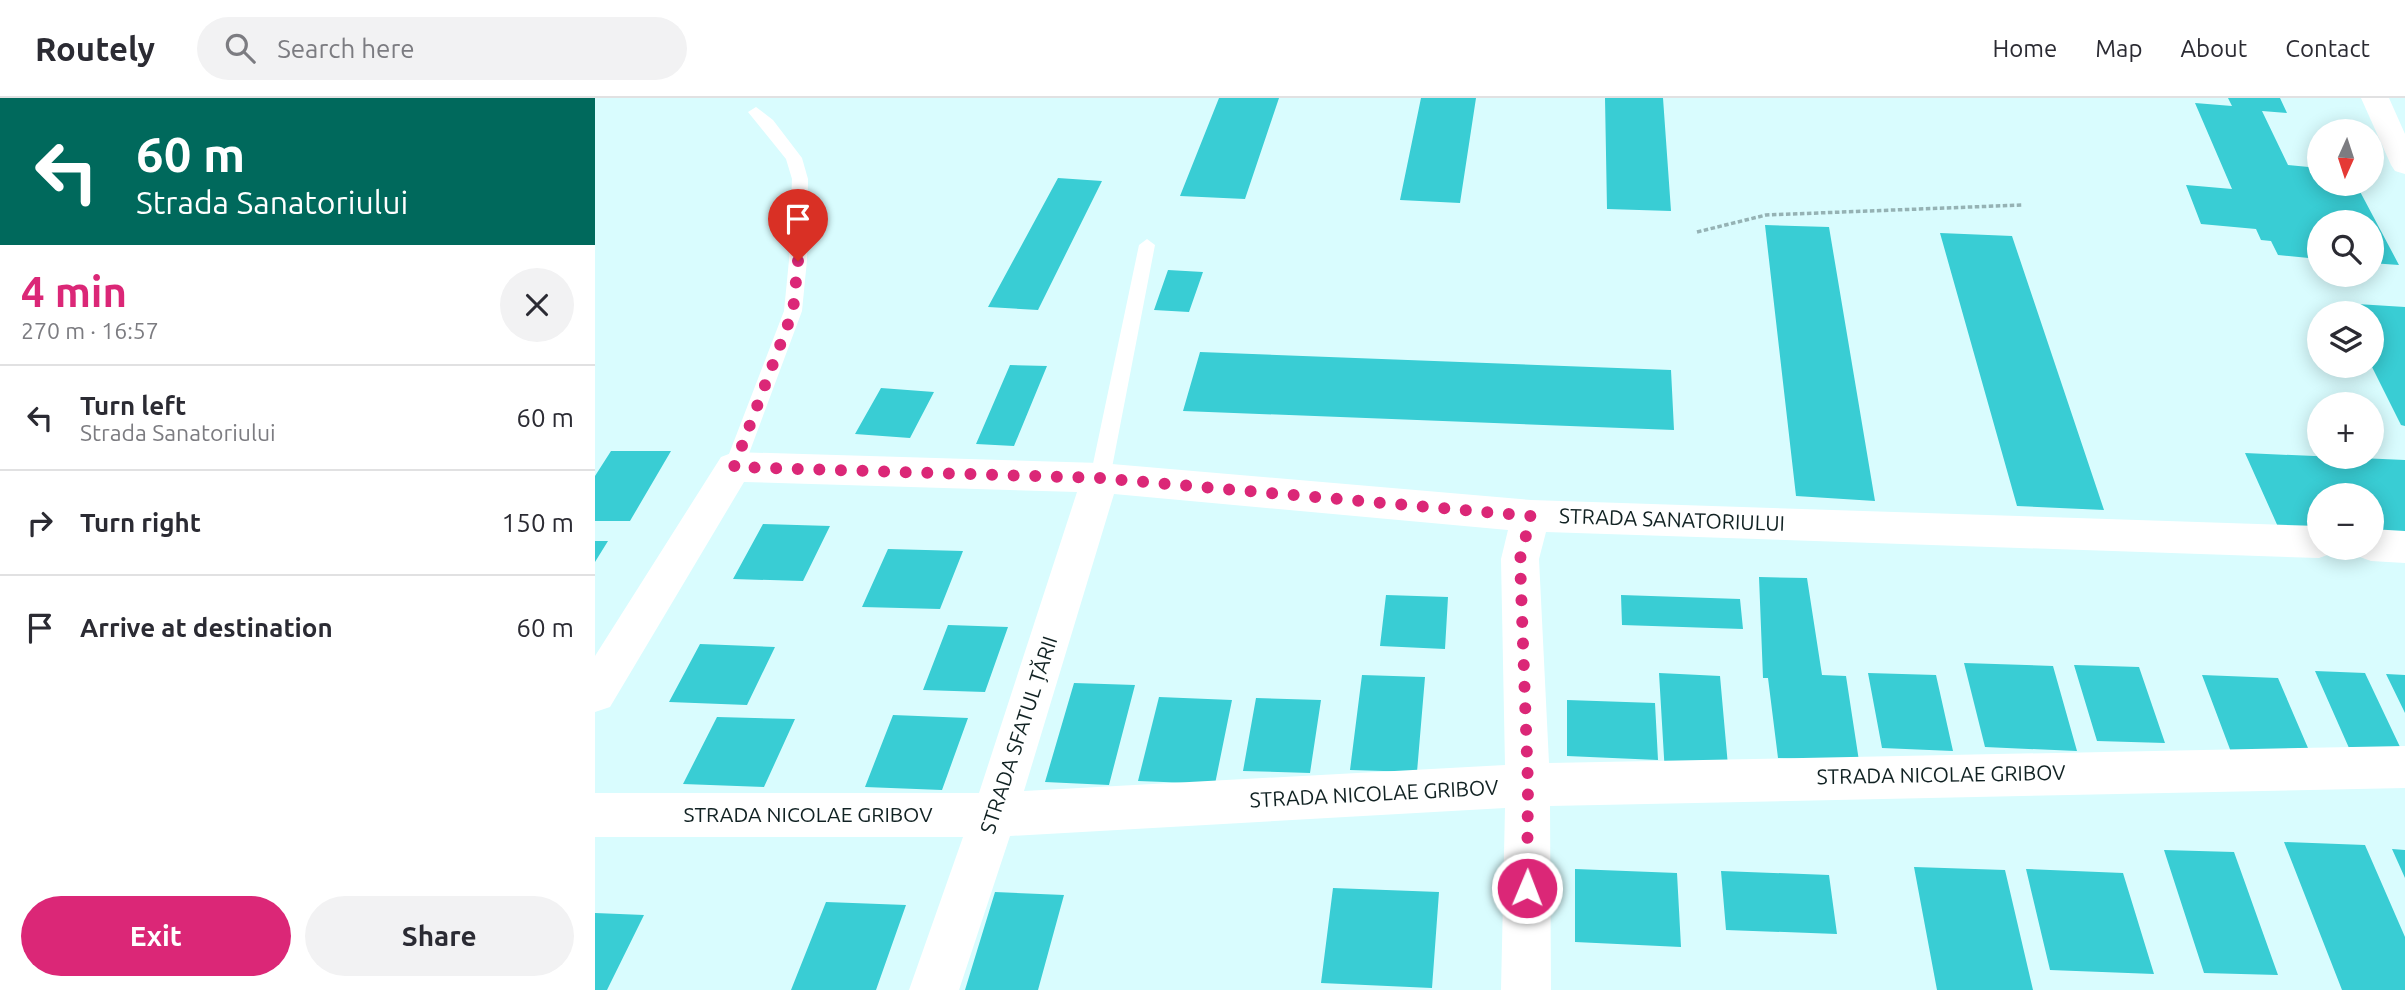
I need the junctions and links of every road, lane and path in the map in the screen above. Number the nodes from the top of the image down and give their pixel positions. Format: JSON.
{"nodes":[{"id":1,"x":2375,"y":98,"type":"edge"},
{"id":2,"x":756,"y":112,"type":"dead end"},
{"id":3,"x":2405,"y":165,"type":"edge"},
{"id":4,"x":2022,"y":205,"type":"dead end"},
{"id":5,"x":1697,"y":232,"type":"dead end"},
{"id":6,"x":1147,"y":245,"type":"dead end"},
{"id":7,"x":734,"y":467,"type":"junction"},
{"id":8,"x":1100,"y":478,"type":"junction"},
{"id":9,"x":1531,"y":516,"type":"junction"},
{"id":10,"x":2307,"y":542,"type":"edge"},
{"id":11,"x":2384,"y":546,"type":"edge"},
{"id":12,"x":2405,"y":547,"type":"edge"},
{"id":13,"x":595,"y":693,"type":"edge"},
{"id":14,"x":2405,"y":767,"type":"edge"},
{"id":15,"x":1528,"y":785,"type":"junction"},
{"id":16,"x":595,"y":815,"type":"edge"},
{"id":17,"x":993,"y":815,"type":"junction"},
{"id":18,"x":934,"y":990,"type":"edge"},
{"id":19,"x":1526,"y":990,"type":"edge"}],
"edges":[{"from":1,"to":3,"type":"street"},
{"from":2,"to":7,"type":"lane"},
{"from":4,"to":5,"type":"path"},
{"from":6,"to":8,"type":"lane"},
{"from":7,"to":8,"type":"street","name":"STRADA SANATORIULUI"},
{"from":7,"to":13,"type":"street"},
{"from":8,"to":9,"type":"street","name":"STRADA SANATORIULUI"},
{"from":8,"to":17,"type":"street","name":"STRADA SFATUL ȚĂRII"},
{"from":9,"to":10,"type":"street","name":"STRADA SANATORIULUI"},
{"from":9,"to":15,"type":"street"},
{"from":11,"to":12,"type":"street"},
{"from":14,"to":15,"type":"street","name":"STRADA NICOLAE GRIBOV"},
{"from":15,"to":17,"type":"street","name":"STRADA NICOLAE GRIBOV"},
{"from":15,"to":19,"type":"street"},
{"from":16,"to":17,"type":"street","name":"STRADA NICOLAE GRIBOV"},
{"from":17,"to":18,"type":"street","name":"STRADA SFATUL ȚĂRII"}]}
